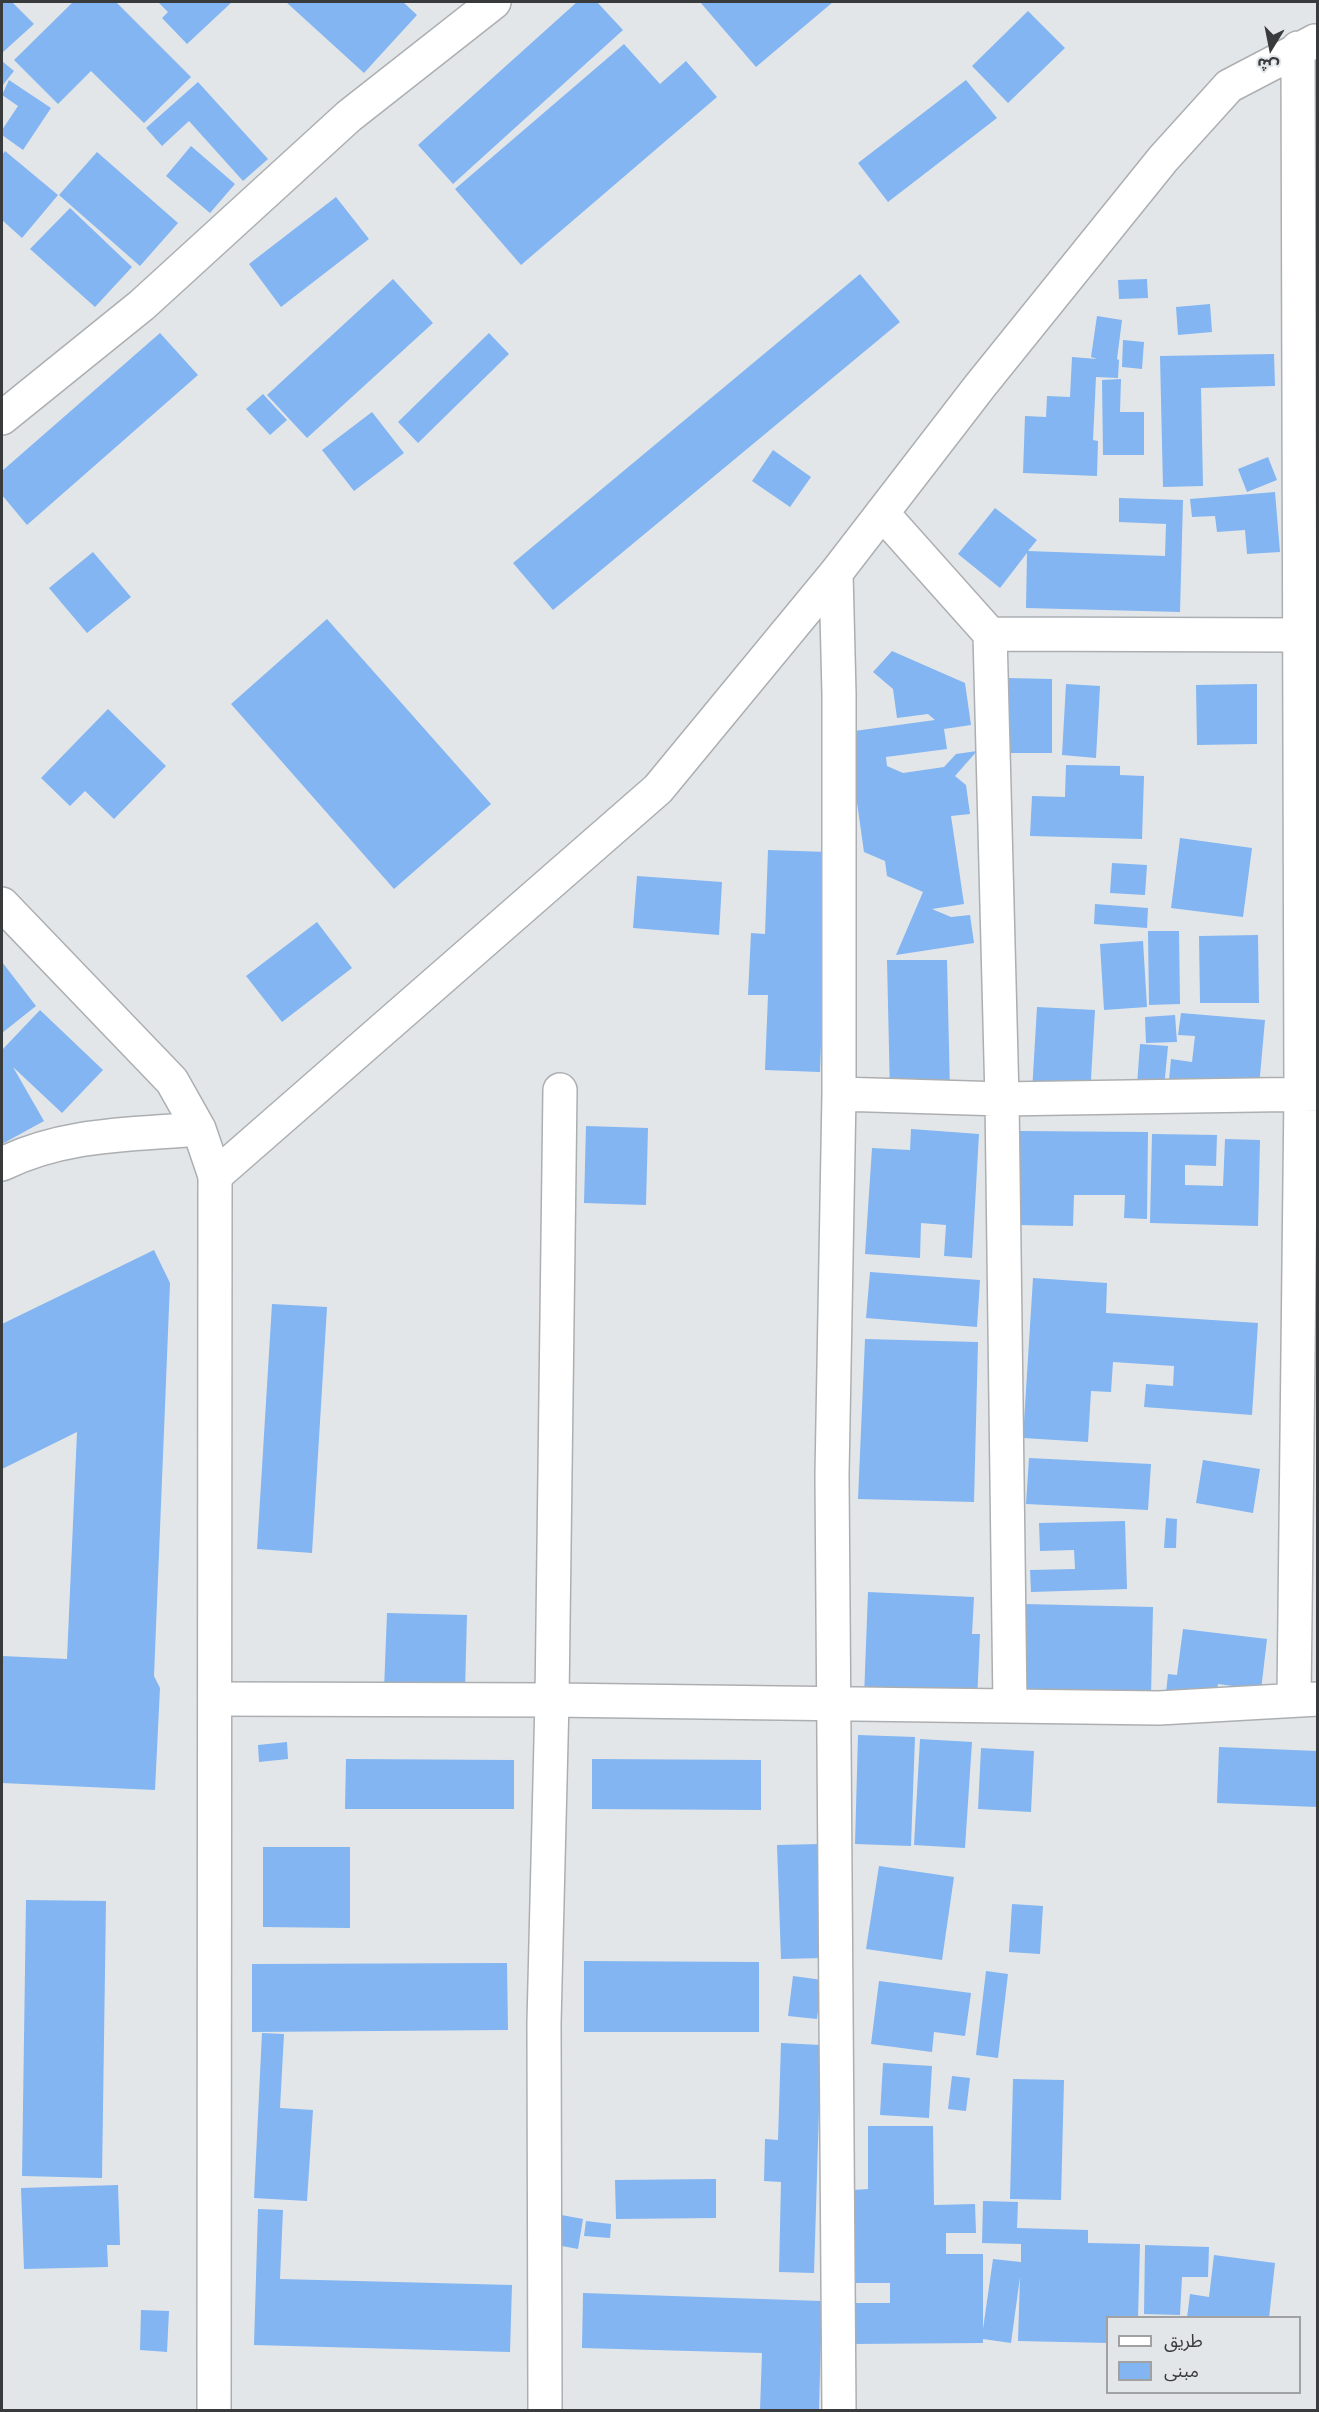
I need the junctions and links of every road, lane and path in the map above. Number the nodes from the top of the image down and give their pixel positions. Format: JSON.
{"nodes":[{"id":1,"x":494,"y":2,"type":"edge"},
{"id":2,"x":1308,"y":44,"type":"edge"},
{"id":3,"x":2,"y":418,"type":"edge"},
{"id":4,"x":882,"y":513,"type":"junction"},
{"id":5,"x":836,"y":573,"type":"junction"},
{"id":6,"x":990,"y":634,"type":"junction"},
{"id":7,"x":1300,"y":635,"type":"junction"},
{"id":8,"x":2,"y":904,"type":"edge"},
{"id":9,"x":560,"y":1090,"type":"dead end"},
{"id":10,"x":838,"y":1094,"type":"junction"},
{"id":11,"x":1309,"y":1094,"type":"edge"},
{"id":12,"x":1002,"y":1099,"type":"junction"},
{"id":13,"x":199,"y":1129,"type":"junction"},
{"id":14,"x":2,"y":1164,"type":"edge"},
{"id":15,"x":215,"y":1176,"type":"junction"},
{"id":16,"x":215,"y":1699,"type":"junction"},
{"id":17,"x":1306,"y":1699,"type":"edge"},
{"id":18,"x":552,"y":1700,"type":"junction"},
{"id":19,"x":832,"y":1704,"type":"junction"},
{"id":20,"x":1010,"y":1706,"type":"junction"},
{"id":21,"x":214,"y":2410,"type":"edge"},
{"id":22,"x":545,"y":2410,"type":"edge"},
{"id":23,"x":839,"y":2410,"type":"edge"}],
"edges":[{"from":1,"to":3,"type":"street"},
{"from":2,"to":4,"type":"street"},
{"from":2,"to":7,"type":"street"},
{"from":4,"to":5,"type":"street"},
{"from":4,"to":6,"type":"street"},
{"from":5,"to":10,"type":"street"},
{"from":5,"to":15,"type":"street"},
{"from":6,"to":7,"type":"street"},
{"from":6,"to":12,"type":"street"},
{"from":7,"to":11,"type":"street"},
{"from":8,"to":13,"type":"street"},
{"from":9,"to":18,"type":"street"},
{"from":10,"to":12,"type":"street"},
{"from":10,"to":19,"type":"street"},
{"from":11,"to":12,"type":"street"},
{"from":11,"to":17,"type":"street"},
{"from":12,"to":20,"type":"street"},
{"from":13,"to":14,"type":"street"},
{"from":13,"to":15,"type":"street"},
{"from":15,"to":16,"type":"street"},
{"from":16,"to":18,"type":"street"},
{"from":16,"to":21,"type":"street"},
{"from":17,"to":20,"type":"street"},
{"from":18,"to":19,"type":"street"},
{"from":18,"to":22,"type":"street"},
{"from":19,"to":20,"type":"street"},
{"from":19,"to":23,"type":"street"}]}
